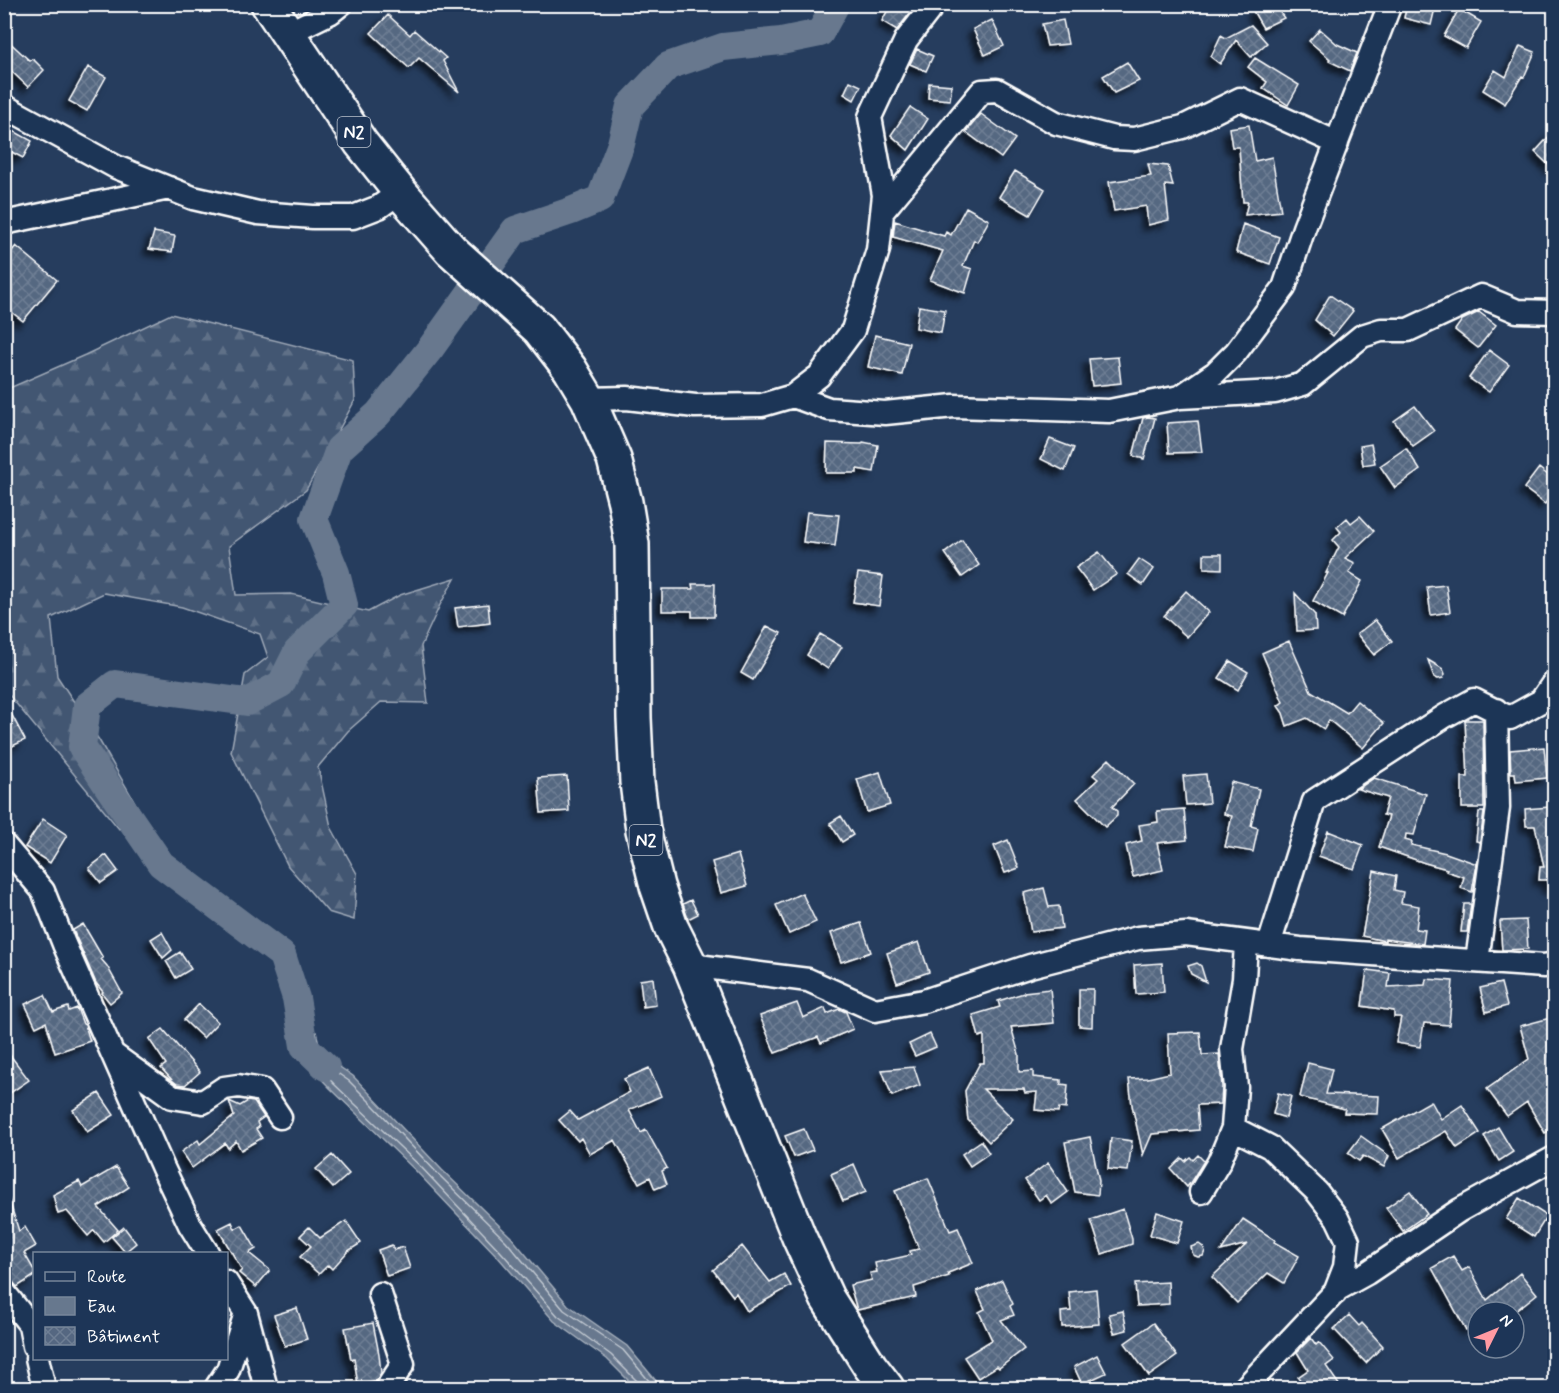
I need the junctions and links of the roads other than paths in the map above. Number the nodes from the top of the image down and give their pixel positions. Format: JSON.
{"nodes":[{"id":1,"x":268,"y":4,"type":"edge"},
{"id":2,"x":341,"y":4,"type":"edge"},
{"id":3,"x":934,"y":4,"type":"edge"},
{"id":4,"x":1390,"y":4,"type":"edge"},
{"id":5,"x":288,"y":33,"type":"junction"},
{"id":6,"x":4,"y":106,"type":"edge"},
{"id":7,"x":1337,"y":143,"type":"junction"},
{"id":8,"x":169,"y":188,"type":"junction"},
{"id":9,"x":400,"y":192,"type":"junction"},
{"id":10,"x":882,"y":212,"type":"junction"},
{"id":11,"x":4,"y":223,"type":"edge"},
{"id":12,"x":1554,"y":312,"type":"edge"},
{"id":13,"x":793,"y":396,"type":"junction"},
{"id":14,"x":1180,"y":397,"type":"junction"},
{"id":15,"x":588,"y":399,"type":"junction"},
{"id":16,"x":1554,"y":682,"type":"edge"},
{"id":17,"x":1496,"y":710,"type":"junction"},
{"id":18,"x":4,"y":845,"type":"edge"},
{"id":19,"x":1246,"y":942,"type":"junction"},
{"id":20,"x":1269,"y":945,"type":"junction"},
{"id":21,"x":1477,"y":962,"type":"junction"},
{"id":22,"x":1554,"y":964,"type":"edge"},
{"id":23,"x":690,"y":965,"type":"junction"},
{"id":24,"x":112,"y":1054,"type":"junction"},
{"id":25,"x":280,"y":1118,"type":"dead end"},
{"id":26,"x":1233,"y":1128,"type":"junction"},
{"id":27,"x":1554,"y":1158,"type":"edge"},
{"id":28,"x":1201,"y":1192,"type":"dead end"},
{"id":29,"x":207,"y":1252,"type":"edge"},
{"id":30,"x":228,"y":1285,"type":"edge"},
{"id":31,"x":4,"y":1292,"type":"edge"},
{"id":32,"x":1335,"y":1293,"type":"junction"},
{"id":33,"x":380,"y":1294,"type":"dead end"},
{"id":34,"x":246,"y":1313,"type":"junction"},
{"id":35,"x":33,"y":1331,"type":"edge"},
{"id":36,"x":37,"y":1360,"type":"edge"},
{"id":37,"x":44,"y":1389,"type":"edge"},
{"id":38,"x":216,"y":1389,"type":"edge"},
{"id":39,"x":266,"y":1389,"type":"edge"},
{"id":40,"x":387,"y":1389,"type":"edge"},
{"id":41,"x":887,"y":1389,"type":"edge"},
{"id":42,"x":1245,"y":1389,"type":"edge"}],
"edges":[{"from":1,"to":5,"type":"highway","number":"N2"},
{"from":2,"to":5,"type":"street"},
{"from":3,"to":10,"type":"street"},
{"from":4,"to":7,"type":"street"},
{"from":5,"to":9,"type":"highway","number":"N2"},
{"from":6,"to":8,"type":"street"},
{"from":7,"to":10,"type":"street"},
{"from":7,"to":14,"type":"street"},
{"from":8,"to":9,"type":"street"},
{"from":8,"to":11,"type":"street"},
{"from":9,"to":15,"type":"highway","number":"N2"},
{"from":10,"to":13,"type":"street"},
{"from":12,"to":14,"type":"street"},
{"from":13,"to":14,"type":"street"},
{"from":13,"to":15,"type":"street"},
{"from":15,"to":23,"type":"highway","number":"N2"},
{"from":16,"to":17,"type":"street"},
{"from":17,"to":20,"type":"street"},
{"from":17,"to":21,"type":"street"},
{"from":18,"to":24,"type":"street"},
{"from":19,"to":20,"type":"street"},
{"from":19,"to":23,"type":"street"},
{"from":19,"to":26,"type":"street"},
{"from":20,"to":21,"type":"street"},
{"from":21,"to":22,"type":"street"},
{"from":23,"to":41,"type":"highway","number":"N2"},
{"from":24,"to":25,"type":"street"},
{"from":24,"to":29,"type":"street"},
{"from":26,"to":28,"type":"street"},
{"from":26,"to":32,"type":"street"},
{"from":27,"to":32,"type":"street"},
{"from":30,"to":34,"type":"street"},
{"from":31,"to":35,"type":"street"},
{"from":32,"to":42,"type":"street"},
{"from":33,"to":40,"type":"street"},
{"from":34,"to":38,"type":"street"},
{"from":34,"to":39,"type":"street"},
{"from":36,"to":37,"type":"street"}]}
